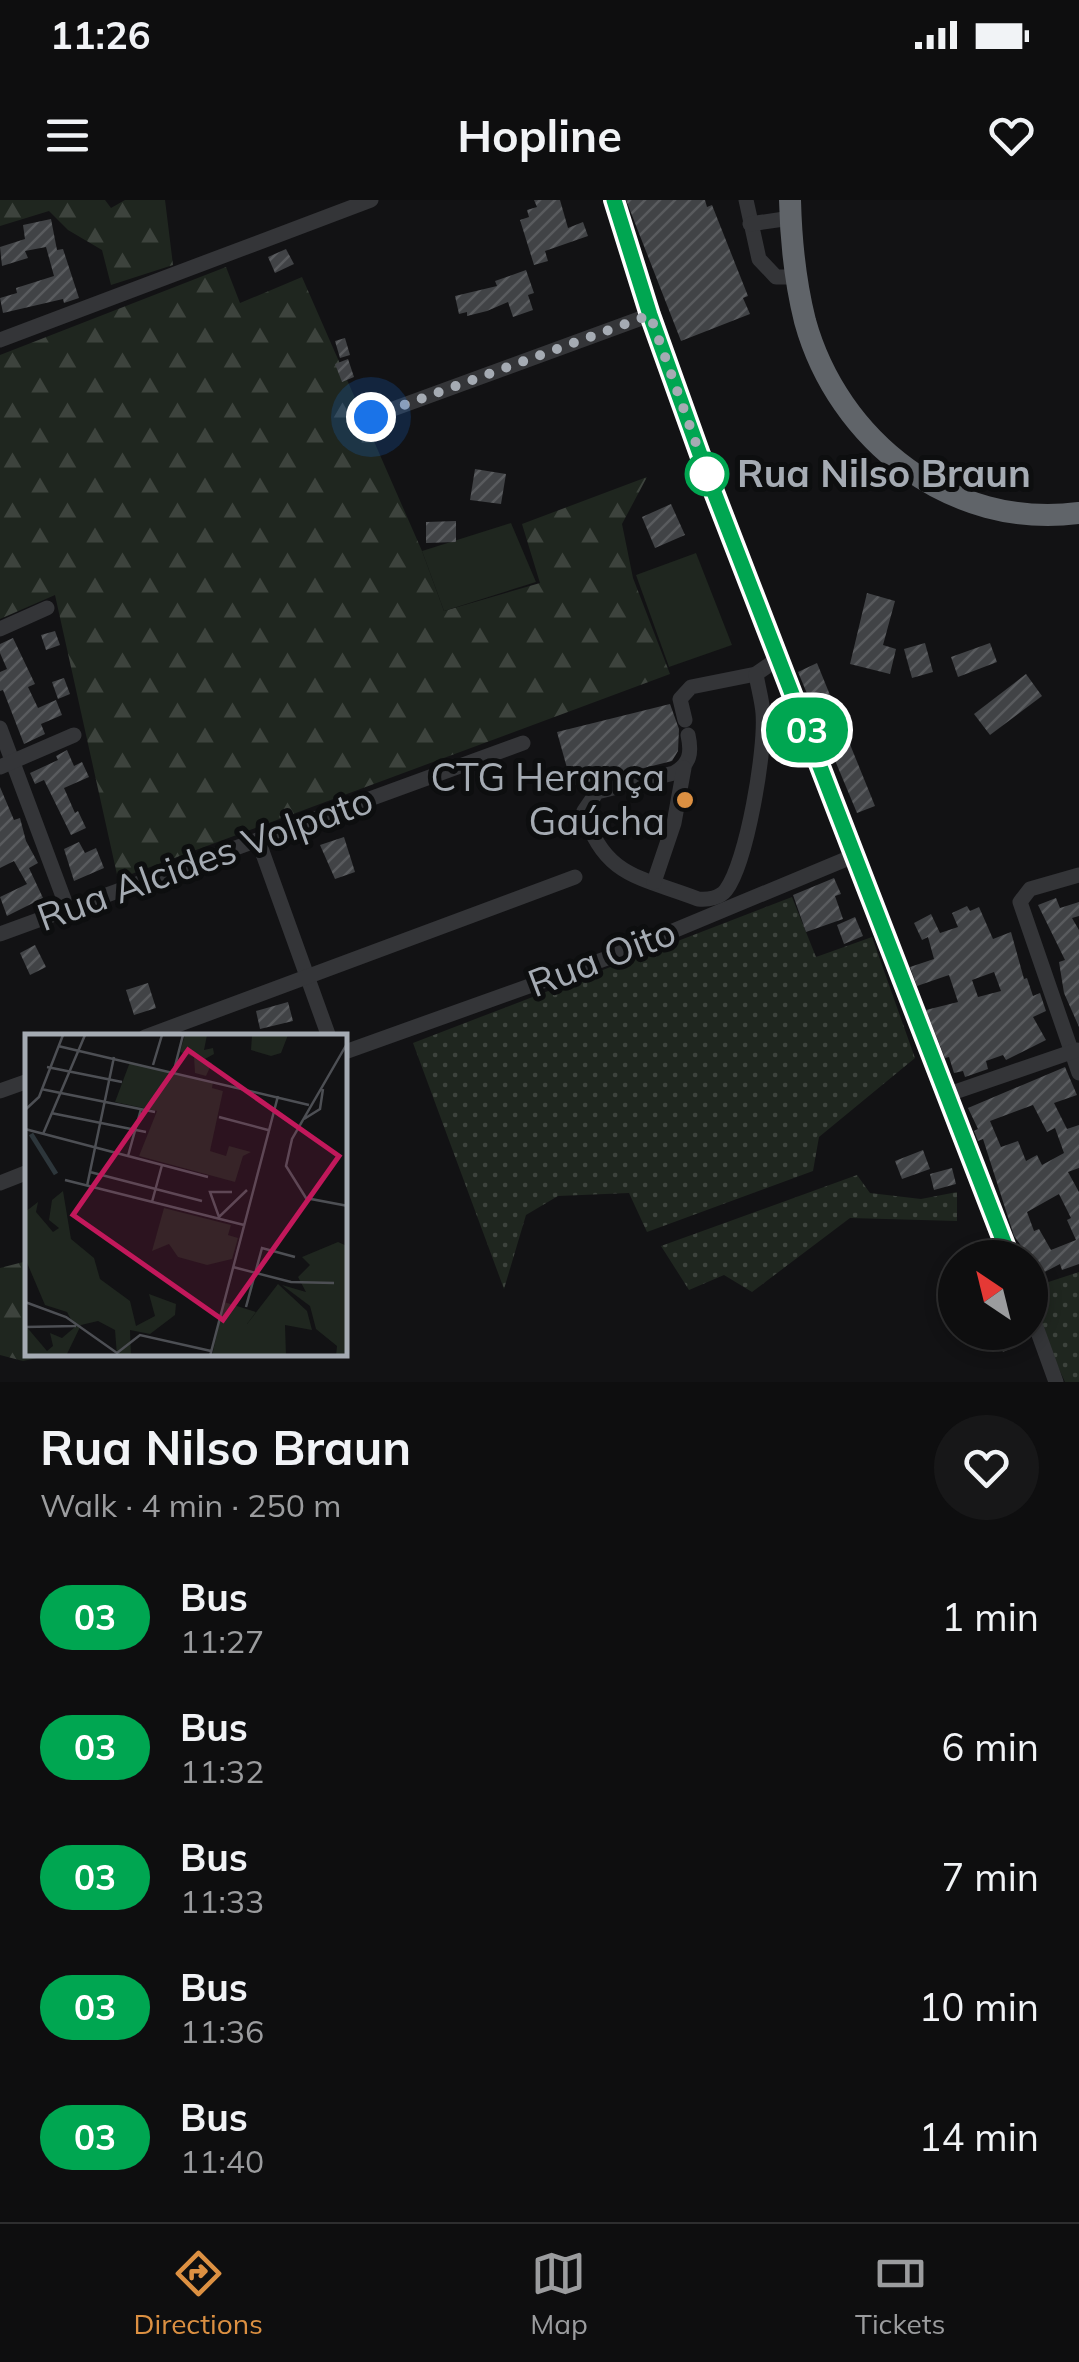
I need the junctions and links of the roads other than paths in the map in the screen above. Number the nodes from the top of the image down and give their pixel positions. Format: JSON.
{"nodes":[{"id":1,"x":371,"y":200,"type":"edge"},
{"id":2,"x":614,"y":200,"type":"edge"},
{"id":3,"x":746,"y":200,"type":"edge"},
{"id":4,"x":790,"y":209,"type":"edge"},
{"id":5,"x":750,"y":224,"type":"junction"},
{"id":6,"x":796,"y":276,"type":"junction"},
{"id":7,"x":650,"y":315,"type":"junction"},
{"id":8,"x":0,"y":340,"type":"edge"},
{"id":9,"x":371,"y":417,"type":"dead end"},
{"id":10,"x":1079,"y":513,"type":"edge"},
{"id":11,"x":48,"y":608,"type":"dead end"},
{"id":12,"x":0,"y":629,"type":"edge"},
{"id":13,"x":780,"y":658,"type":"junction"},
{"id":14,"x":756,"y":674,"type":"junction"},
{"id":15,"x":0,"y":728,"type":"edge"},
{"id":16,"x":74,"y":735,"type":"dead end"},
{"id":17,"x":524,"y":743,"type":"dead end"},
{"id":18,"x":6,"y":764,"type":"edge"},
{"id":19,"x":684,"y":768,"type":"junction"},
{"id":20,"x":258,"y":840,"type":"junction"},
{"id":21,"x":856,"y":855,"type":"junction"},
{"id":22,"x":1079,"y":875,"type":"edge"},
{"id":23,"x":576,"y":876,"type":"dead end"},
{"id":24,"x":654,"y":882,"type":"junction"},
{"id":25,"x":68,"y":910,"type":"junction"},
{"id":26,"x":0,"y":934,"type":"edge"},
{"id":27,"x":307,"y":976,"type":"junction"},
{"id":28,"x":153,"y":1034,"type":"edge"},
{"id":29,"x":328,"y":1034,"type":"edge"},
{"id":30,"x":348,"y":1051,"type":"edge"},
{"id":31,"x":1075,"y":1051,"type":"edge"},
{"id":32,"x":1079,"y":1073,"type":"edge"},
{"id":33,"x":25,"y":1082,"type":"edge"},
{"id":34,"x":0,"y":1091,"type":"edge"},
{"id":35,"x":948,"y":1094,"type":"junction"},
{"id":36,"x":25,"y":1173,"type":"edge"},
{"id":37,"x":0,"y":1182,"type":"edge"},
{"id":38,"x":1003,"y":1240,"type":"edge"},
{"id":39,"x":1044,"y":1350,"type":"edge"},
{"id":40,"x":1056,"y":1382,"type":"edge"}],
"edges":[{"from":1,"to":8,"type":"street"},
{"from":2,"to":7,"type":"street"},
{"from":3,"to":5,"type":"street"},
{"from":4,"to":5,"type":"street"},
{"from":4,"to":6,"type":"highway"},
{"from":5,"to":6,"type":"street"},
{"from":6,"to":10,"type":"highway"},
{"from":7,"to":9,"type":"street"},
{"from":7,"to":13,"type":"street"},
{"from":11,"to":12,"type":"street"},
{"from":13,"to":14,"type":"street"},
{"from":13,"to":21,"type":"street"},
{"from":14,"to":19,"type":"street"},
{"from":14,"to":24,"type":"street"},
{"from":15,"to":18,"type":"street"},
{"from":16,"to":18,"type":"street"},
{"from":17,"to":20,"type":"street","name":"Rua Alcides Volpato"},
{"from":18,"to":25,"type":"street"},
{"from":19,"to":24,"type":"street"},
{"from":19,"to":24,"type":"street"},
{"from":20,"to":25,"type":"street","name":"Rua Alcides Volpato"},
{"from":20,"to":27,"type":"street"},
{"from":21,"to":30,"type":"street","name":"Rua Oito"},
{"from":21,"to":35,"type":"street"},
{"from":22,"to":31,"type":"street"},
{"from":23,"to":27,"type":"street"},
{"from":25,"to":26,"type":"street","name":"Rua Alcides Volpato"},
{"from":27,"to":28,"type":"street"},
{"from":27,"to":29,"type":"street"},
{"from":31,"to":32,"type":"street"},
{"from":31,"to":35,"type":"street"},
{"from":33,"to":34,"type":"street"},
{"from":35,"to":38,"type":"street"},
{"from":36,"to":37,"type":"street"},
{"from":39,"to":40,"type":"street"}]}
